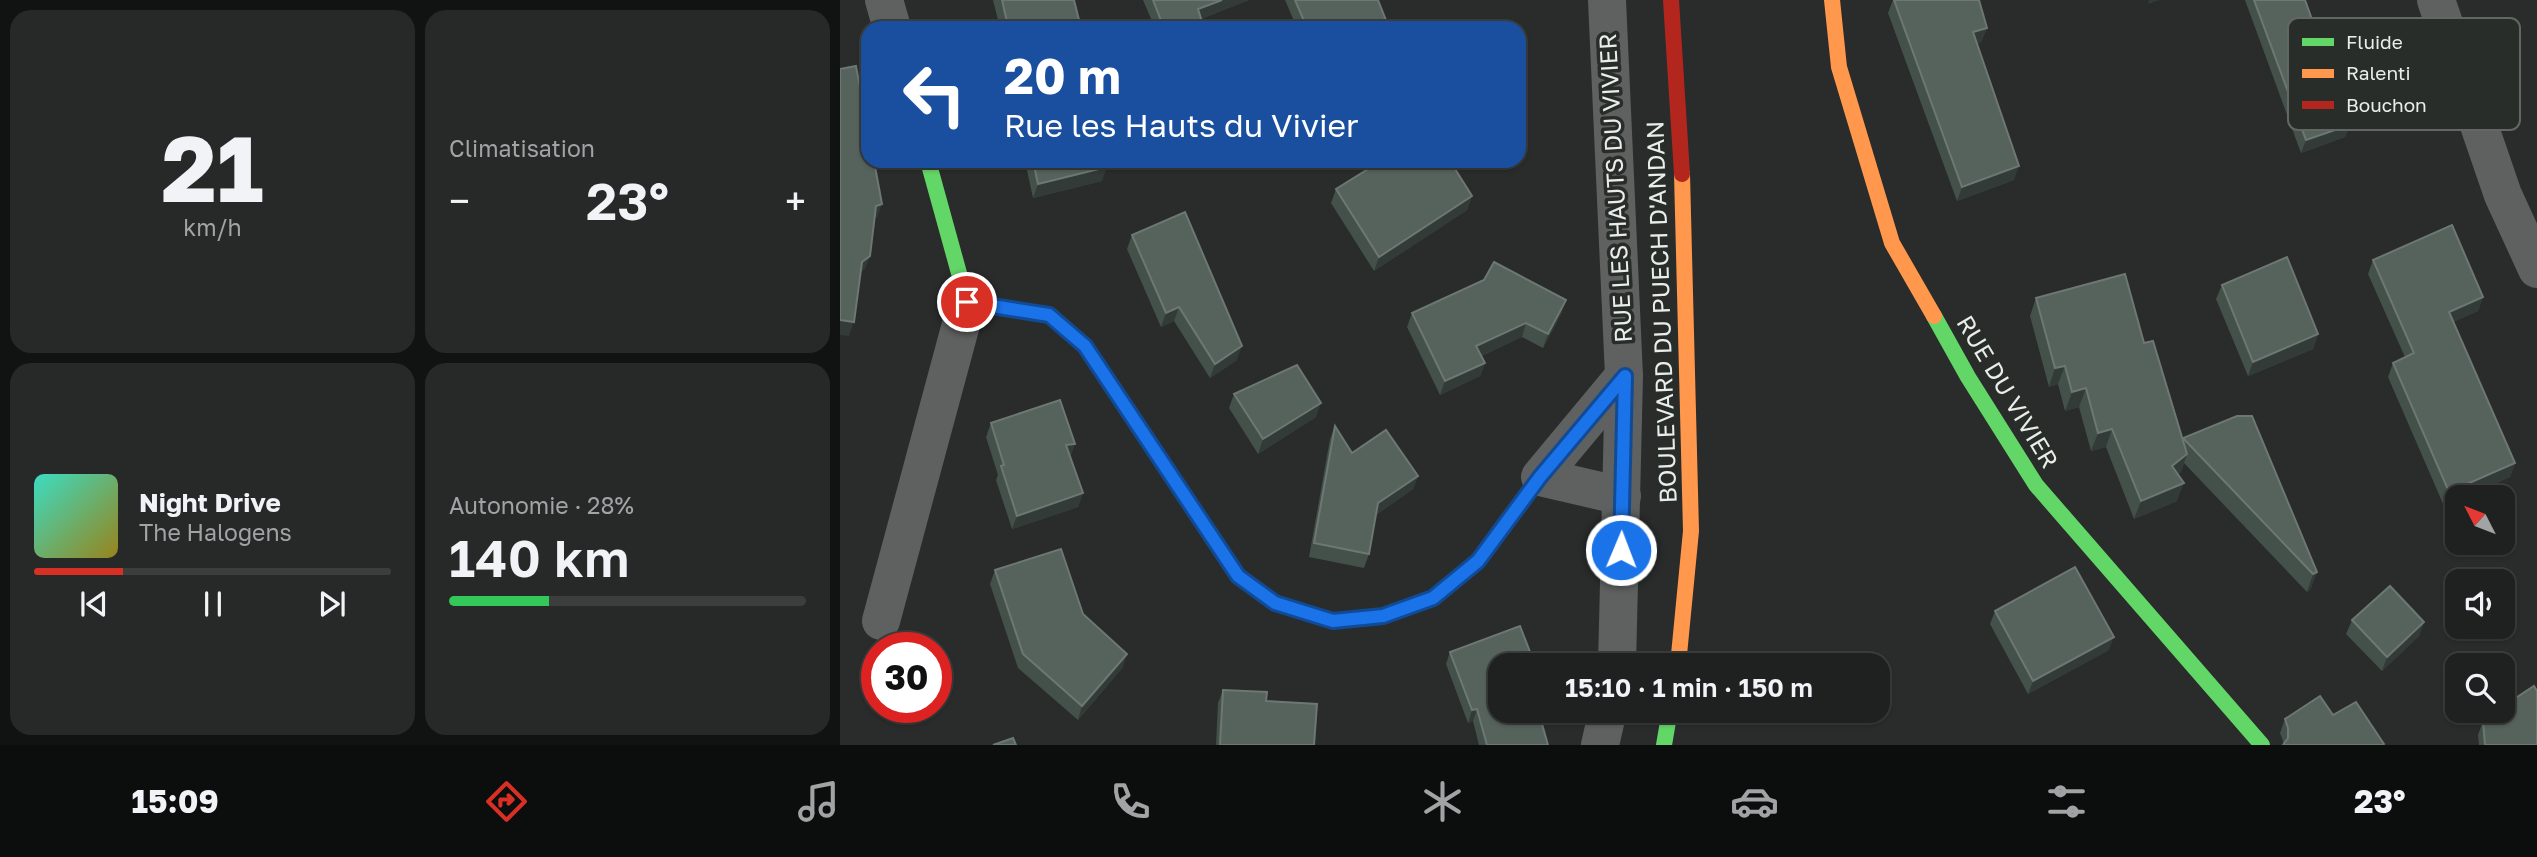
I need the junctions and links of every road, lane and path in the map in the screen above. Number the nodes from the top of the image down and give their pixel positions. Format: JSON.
{"nodes":[{"id":1,"x":884,"y":0,"type":"edge"},
{"id":2,"x":1607,"y":0,"type":"edge"},
{"id":3,"x":1671,"y":0,"type":"edge"},
{"id":4,"x":1832,"y":0,"type":"edge"},
{"id":5,"x":2436,"y":0,"type":"edge"},
{"id":6,"x":2442,"y":18,"type":"edge"},
{"id":7,"x":890,"y":21,"type":"edge"},
{"id":8,"x":2481,"y":130,"type":"edge"},
{"id":9,"x":930,"y":168,"type":"edge"},
{"id":10,"x":2537,"y":269,"type":"edge"},
{"id":11,"x":967,"y":302,"type":"junction"},
{"id":12,"x":1625,"y":376,"type":"junction"},
{"id":13,"x":1540,"y":477,"type":"junction"},
{"id":14,"x":1622,"y":496,"type":"junction"},
{"id":15,"x":881,"y":621,"type":"dead end"},
{"id":16,"x":1617,"y":653,"type":"edge"},
{"id":17,"x":1679,"y":653,"type":"edge"},
{"id":18,"x":1605,"y":723,"type":"edge"},
{"id":19,"x":1668,"y":723,"type":"edge"},
{"id":20,"x":1600,"y":745,"type":"edge"},
{"id":21,"x":1664,"y":745,"type":"edge"},
{"id":22,"x":2262,"y":745,"type":"edge"}],
"edges":[{"from":1,"to":7,"type":"street"},
{"from":2,"to":12,"type":"street","name":"RUE LES HAUTS DU VIVIER"},
{"from":3,"to":17,"type":"street","name":"BOULEVARD DU PUECH D'ANDAN"},
{"from":4,"to":22,"type":"street","name":"RUE DU VIVIER"},
{"from":5,"to":6,"type":"street"},
{"from":8,"to":10,"type":"street"},
{"from":9,"to":11,"type":"street"},
{"from":11,"to":13,"type":"street"},
{"from":11,"to":15,"type":"street"},
{"from":12,"to":13,"type":"street","name":"RUE LES HAUTS DU VIVIER"},
{"from":12,"to":14,"type":"street","name":"RUE LES HAUTS DU VIVIER"},
{"from":13,"to":14,"type":"street"},
{"from":14,"to":16,"type":"street","name":"RUE LES HAUTS DU VIVIER"},
{"from":18,"to":20,"type":"street"},
{"from":19,"to":21,"type":"street"}]}
